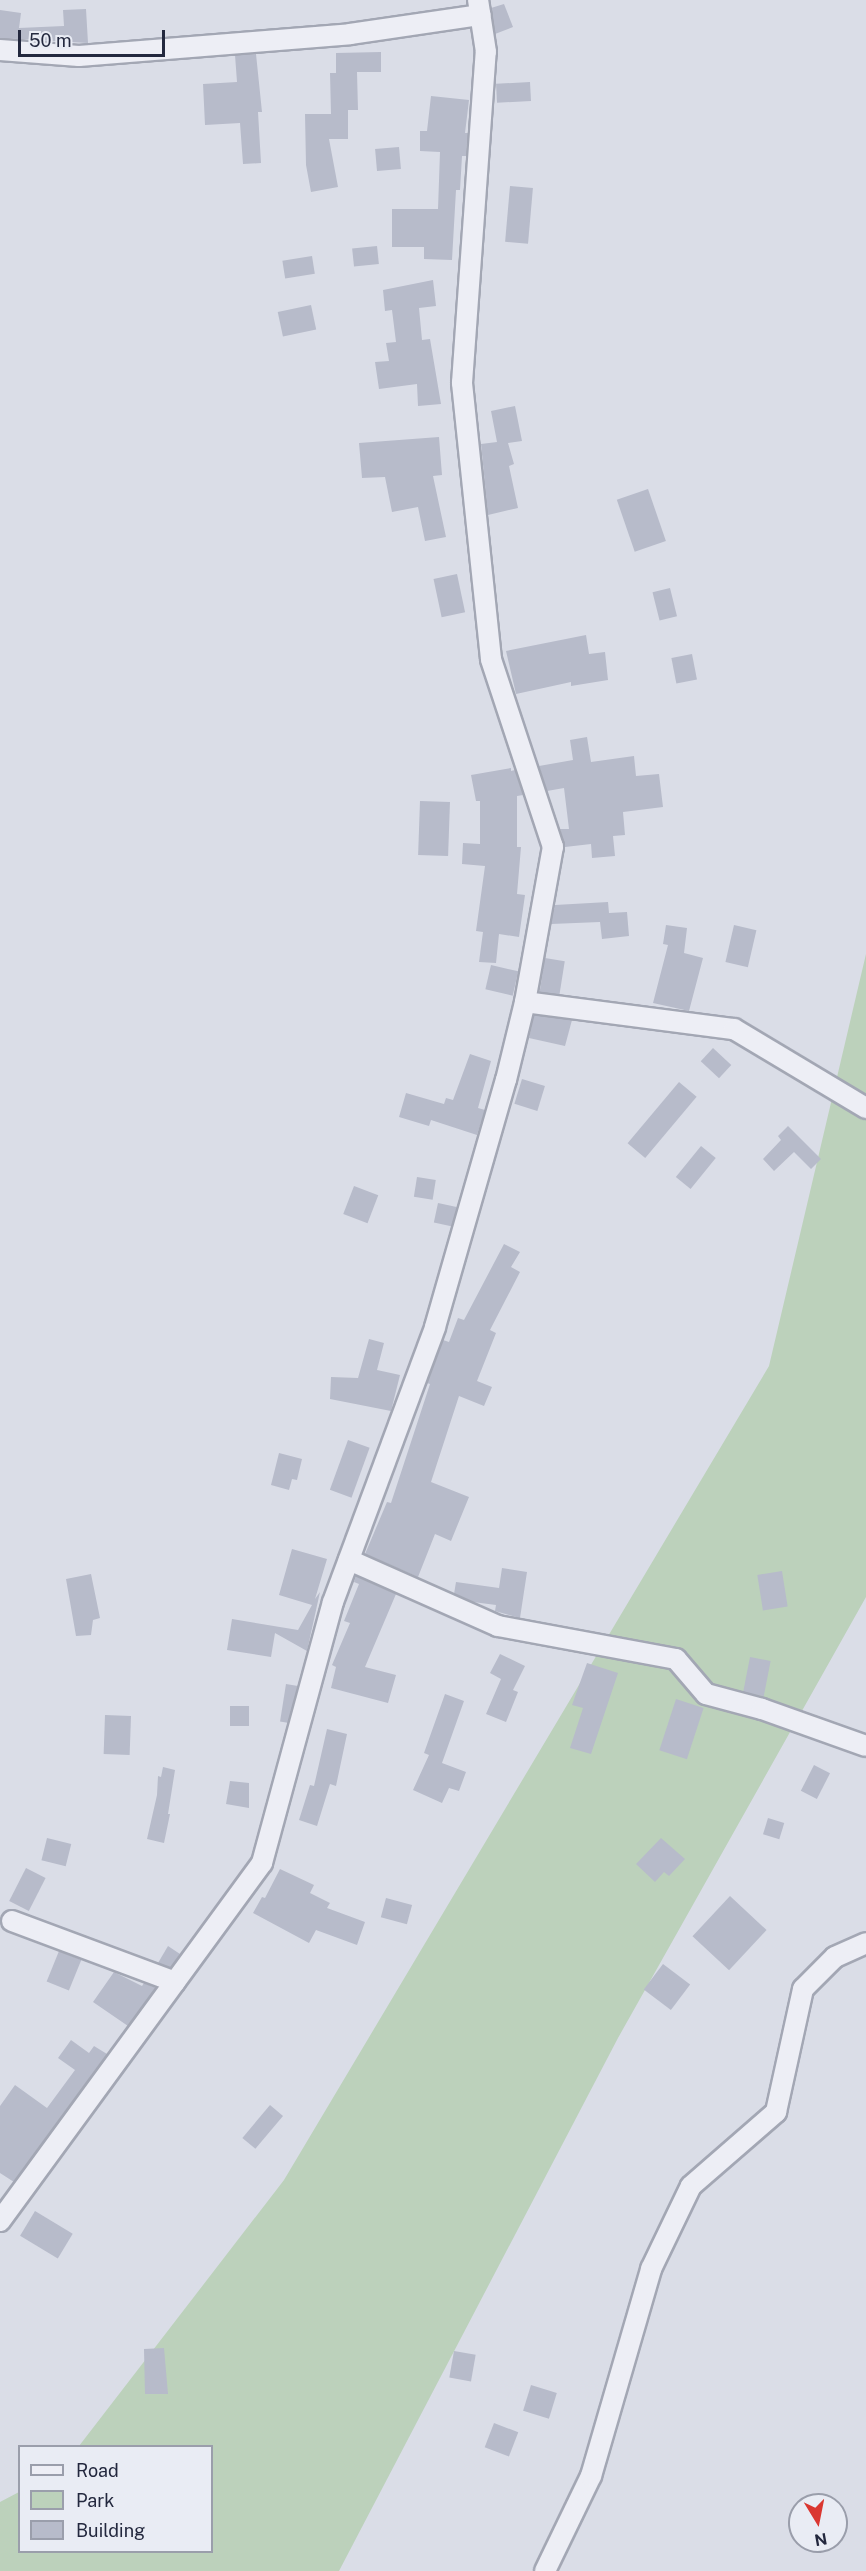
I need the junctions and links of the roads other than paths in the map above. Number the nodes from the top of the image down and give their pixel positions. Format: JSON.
{"nodes":[{"id":1,"x":479,"y":7,"type":"edge"},
{"id":2,"x":0,"y":50,"type":"edge"},
{"id":3,"x":525,"y":1002,"type":"junction"},
{"id":4,"x":866,"y":1108,"type":"edge"},
{"id":5,"x":349,"y":1560,"type":"junction"},
{"id":6,"x":866,"y":1746,"type":"edge"},
{"id":7,"x":12,"y":1921,"type":"dead end"},
{"id":8,"x":866,"y":1943,"type":"edge"},
{"id":9,"x":175,"y":1982,"type":"junction"},
{"id":10,"x":0,"y":2221,"type":"edge"},
{"id":11,"x":545,"y":2571,"type":"edge"}],
"edges":[{"from":1,"to":2,"type":"street"},
{"from":1,"to":3,"type":"street"},
{"from":3,"to":4,"type":"street"},
{"from":3,"to":5,"type":"street"},
{"from":5,"to":6,"type":"street"},
{"from":5,"to":9,"type":"street"},
{"from":7,"to":9,"type":"street"},
{"from":8,"to":11,"type":"street"},
{"from":9,"to":10,"type":"street"}]}
